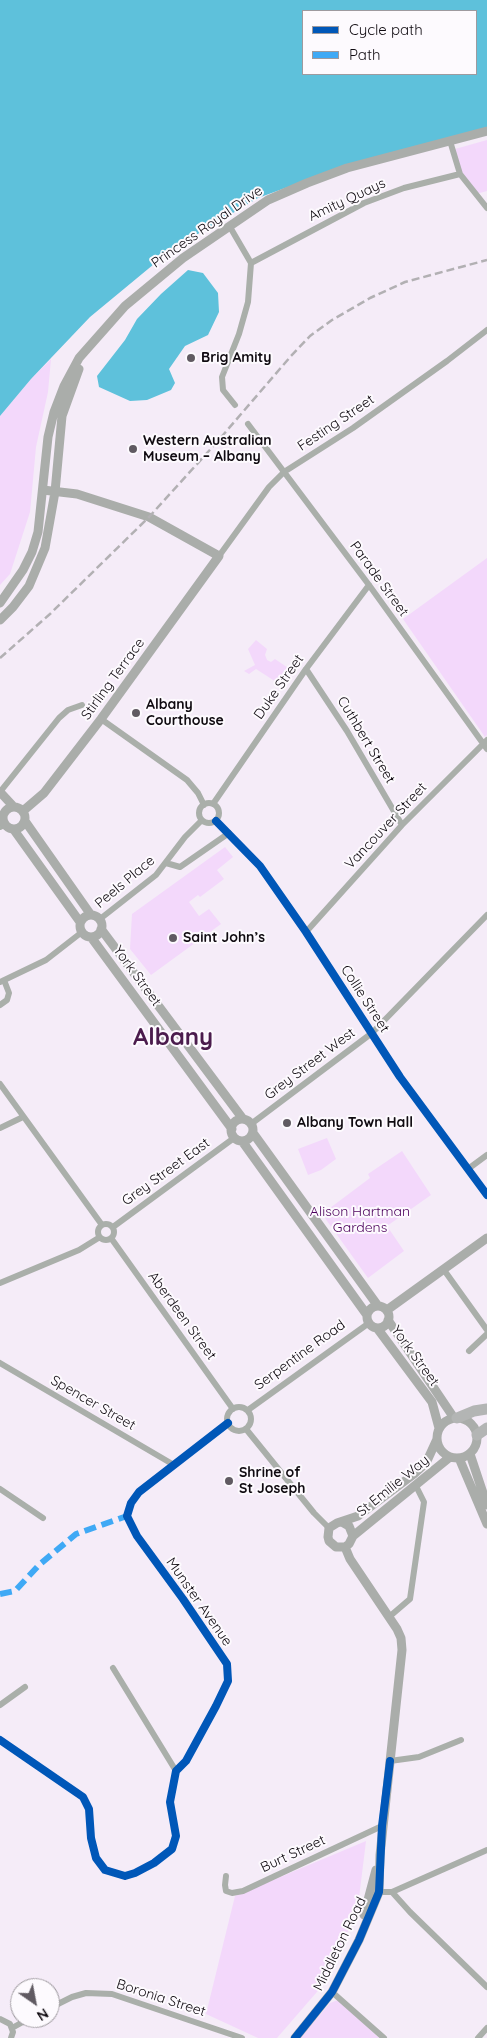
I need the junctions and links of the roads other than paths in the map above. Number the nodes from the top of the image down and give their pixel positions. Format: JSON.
{"nodes":[{"id":1,"x":487,"y":131,"type":"edge"},
{"id":2,"x":450,"y":141,"type":"junction"},
{"id":3,"x":460,"y":174,"type":"junction"},
{"id":4,"x":487,"y":208,"type":"edge"},
{"id":5,"x":230,"y":227,"type":"junction"},
{"id":6,"x":251,"y":263,"type":"junction"},
{"id":7,"x":487,"y":330,"type":"edge"},
{"id":8,"x":104,"y":331,"type":"junction"},
{"id":9,"x":235,"y":405,"type":"dead end"},
{"id":10,"x":248,"y":424,"type":"dead end"},
{"id":11,"x":284,"y":472,"type":"junction"},
{"id":12,"x":43,"y":490,"type":"junction"},
{"id":13,"x":56,"y":492,"type":"junction"},
{"id":14,"x":219,"y":556,"type":"junction"},
{"id":15,"x":369,"y":585,"type":"junction"},
{"id":16,"x":0,"y":603,"type":"edge"},
{"id":17,"x":0,"y":620,"type":"edge"},
{"id":18,"x":306,"y":669,"type":"junction"},
{"id":19,"x":82,"y":705,"type":"dead end"},
{"id":20,"x":101,"y":719,"type":"junction"},
{"id":21,"x":486,"y":745,"type":"edge"},
{"id":22,"x":0,"y":792,"type":"edge"},
{"id":23,"x":213,"y":804,"type":"junction"},
{"id":24,"x":204,"y":805,"type":"junction"},
{"id":25,"x":13,"y":806,"type":"junction"},
{"id":26,"x":23,"y":811,"type":"junction"},
{"id":27,"x":1,"y":814,"type":"edge"},
{"id":28,"x":202,"y":820,"type":"junction"},
{"id":29,"x":25,"y":821,"type":"junction"},
{"id":30,"x":216,"y":821,"type":"junction"},
{"id":31,"x":402,"y":825,"type":"junction"},
{"id":32,"x":2,"y":826,"type":"edge"},
{"id":33,"x":14,"y":830,"type":"junction"},
{"id":34,"x":229,"y":833,"type":"junction"},
{"id":35,"x":166,"y":864,"type":"junction"},
{"id":36,"x":91,"y":915,"type":"junction"},
{"id":37,"x":487,"y":915,"type":"edge"},
{"id":38,"x":100,"y":919,"type":"junction"},
{"id":39,"x":80,"y":922,"type":"junction"},
{"id":40,"x":101,"y":929,"type":"junction"},
{"id":41,"x":82,"y":932,"type":"junction"},
{"id":42,"x":306,"y":932,"type":"junction"},
{"id":43,"x":91,"y":937,"type":"junction"},
{"id":44,"x":2,"y":981,"type":"edge"},
{"id":45,"x":0,"y":1005,"type":"edge"},
{"id":46,"x":372,"y":1033,"type":"junction"},
{"id":47,"x":0,"y":1084,"type":"edge"},
{"id":48,"x":23,"y":1117,"type":"junction"},
{"id":49,"x":249,"y":1126,"type":"junction"},
{"id":50,"x":0,"y":1128,"type":"edge"},
{"id":51,"x":236,"y":1136,"type":"junction"},
{"id":52,"x":487,"y":1155,"type":"edge"},
{"id":53,"x":468,"y":1169,"type":"junction"},
{"id":54,"x":487,"y":1195,"type":"edge"},
{"id":55,"x":102,"y":1225,"type":"junction"},
{"id":56,"x":112,"y":1227,"type":"junction"},
{"id":57,"x":100,"y":1237,"type":"junction"},
{"id":58,"x":111,"y":1238,"type":"junction"},
{"id":59,"x":487,"y":1238,"type":"edge"},
{"id":60,"x":444,"y":1270,"type":"junction"},
{"id":61,"x":0,"y":1282,"type":"edge"},
{"id":62,"x":378,"y":1306,"type":"junction"},
{"id":63,"x":387,"y":1310,"type":"junction"},
{"id":64,"x":388,"y":1320,"type":"junction"},
{"id":65,"x":371,"y":1322,"type":"junction"},
{"id":66,"x":487,"y":1332,"type":"edge"},
{"id":67,"x":469,"y":1351,"type":"dead end"},
{"id":68,"x":0,"y":1363,"type":"edge"},
{"id":69,"x":232,"y":1409,"type":"junction"},
{"id":70,"x":248,"y":1410,"type":"junction"},
{"id":71,"x":487,"y":1410,"type":"edge"},
{"id":72,"x":455,"y":1418,"type":"junction"},
{"id":73,"x":228,"y":1424,"type":"junction"},
{"id":74,"x":440,"y":1428,"type":"junction"},
{"id":75,"x":246,"y":1429,"type":"junction"},
{"id":76,"x":482,"y":1432,"type":"edge"},
{"id":77,"x":437,"y":1439,"type":"junction"},
{"id":78,"x":470,"y":1454,"type":"junction"},
{"id":79,"x":455,"y":1458,"type":"junction"},
{"id":80,"x":174,"y":1465,"type":"junction"},
{"id":81,"x":416,"y":1486,"type":"junction"},
{"id":82,"x":0,"y":1489,"type":"edge"},
{"id":83,"x":487,"y":1505,"type":"edge"},
{"id":84,"x":43,"y":1518,"type":"dead end"},
{"id":85,"x":342,"y":1522,"type":"junction"},
{"id":86,"x":487,"y":1524,"type":"edge"},
{"id":87,"x":329,"y":1528,"type":"junction"},
{"id":88,"x":353,"y":1536,"type":"junction"},
{"id":89,"x":345,"y":1547,"type":"junction"},
{"id":90,"x":389,"y":1617,"type":"junction"},
{"id":91,"x":113,"y":1668,"type":"dead end"},
{"id":92,"x":25,"y":1687,"type":"dead end"},
{"id":93,"x":0,"y":1705,"type":"edge"},
{"id":94,"x":0,"y":1740,"type":"edge"},
{"id":95,"x":461,"y":1740,"type":"dead end"},
{"id":96,"x":390,"y":1761,"type":"junction"},
{"id":97,"x":176,"y":1771,"type":"junction"},
{"id":98,"x":382,"y":1826,"type":"junction"},
{"id":99,"x":487,"y":1850,"type":"edge"},
{"id":100,"x":380,"y":1855,"type":"junction"},
{"id":101,"x":226,"y":1876,"type":"dead end"},
{"id":102,"x":379,"y":1892,"type":"junction"},
{"id":103,"x":392,"y":1892,"type":"junction"},
{"id":104,"x":358,"y":1940,"type":"junction"},
{"id":105,"x":487,"y":1987,"type":"edge"},
{"id":106,"x":332,"y":1992,"type":"junction"},
{"id":107,"x":60,"y":2003,"type":"edge"},
{"id":108,"x":12,"y":2028,"type":"edge"},
{"id":109,"x":487,"y":2028,"type":"edge"},
{"id":110,"x":11,"y":2038,"type":"edge"},
{"id":111,"x":242,"y":2038,"type":"edge"},
{"id":112,"x":295,"y":2038,"type":"edge"},
{"id":113,"x":384,"y":2038,"type":"edge"},
{"id":114,"x":478,"y":2038,"type":"edge"}],
"edges":[{"from":1,"to":2,"type":"main road","name":"Princess Royal Drive"},
{"from":2,"to":3,"type":"street"},
{"from":2,"to":5,"type":"main road","name":"Princess Royal Drive"},
{"from":3,"to":4,"type":"street"},
{"from":3,"to":6,"type":"street","name":"Amity Quays"},
{"from":5,"to":6,"type":"street"},
{"from":5,"to":8,"type":"main road","name":"Princess Royal Drive"},
{"from":6,"to":9,"type":"street"},
{"from":7,"to":11,"type":"street","name":"Festing Street"},
{"from":8,"to":12,"type":"main road","name":"Princess Royal Drive"},
{"from":8,"to":13,"type":"main road","name":"Princess Royal Drive"},
{"from":10,"to":11,"type":"street","name":"Parade Street"},
{"from":11,"to":14,"type":"street","name":"Festing Street"},
{"from":11,"to":15,"type":"street","name":"Parade Street"},
{"from":12,"to":13,"type":"main road"},
{"from":12,"to":16,"type":"main road","name":"Princess Royal Drive"},
{"from":13,"to":14,"type":"main road"},
{"from":13,"to":17,"type":"main road","name":"Princess Royal Drive"},
{"from":14,"to":20,"type":"main road","name":"Stirling Terrace"},
{"from":15,"to":18,"type":"street","name":"Duke Street"},
{"from":15,"to":21,"type":"street","name":"Parade Street"},
{"from":18,"to":23,"type":"street","name":"Duke Street"},
{"from":18,"to":31,"type":"street","name":"Cuthbert Street"},
{"from":19,"to":22,"type":"street"},
{"from":20,"to":24,"type":"street"},
{"from":20,"to":26,"type":"main road","name":"Stirling Terrace"},
{"from":21,"to":31,"type":"street","name":"Vancouver Street"},
{"from":22,"to":25,"type":"main road"},
{"from":23,"to":24,"type":"street"},
{"from":23,"to":30,"type":"street"},
{"from":24,"to":28,"type":"street"},
{"from":25,"to":26,"type":"main road"},
{"from":25,"to":27,"type":"main road"},
{"from":26,"to":29,"type":"main road"},
{"from":27,"to":32,"type":"main road"},
{"from":28,"to":30,"type":"street"},
{"from":28,"to":35,"type":"street","name":"Peels Place"},
{"from":29,"to":33,"type":"main road"},
{"from":29,"to":36,"type":"main road"},
{"from":30,"to":34,"type":"street","name":"Collie Street"},
{"from":31,"to":42,"type":"street","name":"Vancouver Street"},
{"from":32,"to":33,"type":"main road"},
{"from":33,"to":39,"type":"main road"},
{"from":34,"to":35,"type":"street","name":"Peels Place"},
{"from":34,"to":42,"type":"street","name":"Collie Street"},
{"from":35,"to":38,"type":"street","name":"Peels Place"},
{"from":36,"to":38,"type":"main road"},
{"from":36,"to":39,"type":"main road"},
{"from":37,"to":46,"type":"street","name":"Grey Street West"},
{"from":38,"to":40,"type":"main road"},
{"from":39,"to":41,"type":"main road"},
{"from":40,"to":43,"type":"main road"},
{"from":40,"to":49,"type":"main road","name":"York Street"},
{"from":41,"to":43,"type":"main road"},
{"from":41,"to":44,"type":"street"},
{"from":42,"to":46,"type":"street","name":"Collie Street"},
{"from":43,"to":51,"type":"main road","name":"York Street"},
{"from":44,"to":45,"type":"street"},
{"from":46,"to":49,"type":"street","name":"Grey Street West"},
{"from":46,"to":53,"type":"street","name":"Collie Street"},
{"from":47,"to":48,"type":"street"},
{"from":48,"to":50,"type":"street"},
{"from":48,"to":55,"type":"street"},
{"from":49,"to":51,"type":"main road"},
{"from":49,"to":51,"type":"main road"},
{"from":49,"to":62,"type":"main road","name":"York Street"},
{"from":51,"to":56,"type":"street","name":"Grey Street East"},
{"from":51,"to":65,"type":"main road","name":"York Street"},
{"from":52,"to":53,"type":"street"},
{"from":53,"to":54,"type":"street","name":"Collie Street"},
{"from":55,"to":56,"type":"street"},
{"from":55,"to":57,"type":"street"},
{"from":56,"to":58,"type":"street"},
{"from":57,"to":58,"type":"street"},
{"from":57,"to":61,"type":"street"},
{"from":58,"to":69,"type":"street","name":"Aberdeen Street"},
{"from":59,"to":60,"type":"main road"},
{"from":60,"to":63,"type":"main road"},
{"from":60,"to":66,"type":"street"},
{"from":62,"to":63,"type":"main road","name":"York Street"},
{"from":62,"to":65,"type":"main road"},
{"from":63,"to":64,"type":"main road","name":"York Street"},
{"from":64,"to":65,"type":"main road","name":"York Street"},
{"from":64,"to":72,"type":"main road","name":"York Street"},
{"from":65,"to":70,"type":"street","name":"Serpentine Road"},
{"from":65,"to":74,"type":"main road","name":"York Street"},
{"from":66,"to":67,"type":"street"},
{"from":68,"to":80,"type":"street","name":"Spencer Street"},
{"from":69,"to":70,"type":"street"},
{"from":69,"to":73,"type":"street"},
{"from":70,"to":75,"type":"street"},
{"from":71,"to":72,"type":"highway"},
{"from":72,"to":74,"type":"main road"},
{"from":72,"to":76,"type":"main road"},
{"from":73,"to":75,"type":"street"},
{"from":73,"to":80,"type":"street"},
{"from":74,"to":77,"type":"main road"},
{"from":75,"to":87,"type":"street"},
{"from":76,"to":78,"type":"main road"},
{"from":77,"to":79,"type":"main road"},
{"from":77,"to":85,"type":"main road","name":"St Emilie Way"},
{"from":78,"to":79,"type":"main road"},
{"from":78,"to":83,"type":"main road"},
{"from":79,"to":81,"type":"main road","name":"St Emilie Way"},
{"from":79,"to":86,"type":"main road"},
{"from":80,"to":97,"type":"street","name":"Munster Avenue"},
{"from":81,"to":88,"type":"main road","name":"St Emilie Way"},
{"from":81,"to":90,"type":"street"},
{"from":82,"to":84,"type":"street"},
{"from":85,"to":87,"type":"main road"},
{"from":85,"to":88,"type":"main road"},
{"from":87,"to":89,"type":"main road"},
{"from":88,"to":89,"type":"main road"},
{"from":89,"to":90,"type":"main road","name":"Middleton Road"},
{"from":90,"to":96,"type":"main road","name":"Middleton Road"},
{"from":91,"to":97,"type":"street"},
{"from":92,"to":93,"type":"street"},
{"from":94,"to":97,"type":"street","name":"Munster Avenue"},
{"from":95,"to":96,"type":"street"},
{"from":96,"to":98,"type":"main road","name":"Middleton Road"},
{"from":98,"to":100,"type":"main road","name":"Middleton Road"},
{"from":98,"to":101,"type":"street","name":"Burt Street"},
{"from":99,"to":103,"type":"street"},
{"from":100,"to":102,"type":"main road","name":"Middleton Road"},
{"from":100,"to":104,"type":"main road","name":"Middleton Road"},
{"from":102,"to":103,"type":"street"},
{"from":102,"to":104,"type":"main road","name":"Middleton Road"},
{"from":103,"to":105,"type":"street"},
{"from":104,"to":106,"type":"main road","name":"Middleton Road"},
{"from":106,"to":112,"type":"main road","name":"Middleton Road"},
{"from":106,"to":113,"type":"street"},
{"from":107,"to":111,"type":"street","name":"Boronia Street"},
{"from":108,"to":110,"type":"street"},
{"from":109,"to":114,"type":"street"}]}
